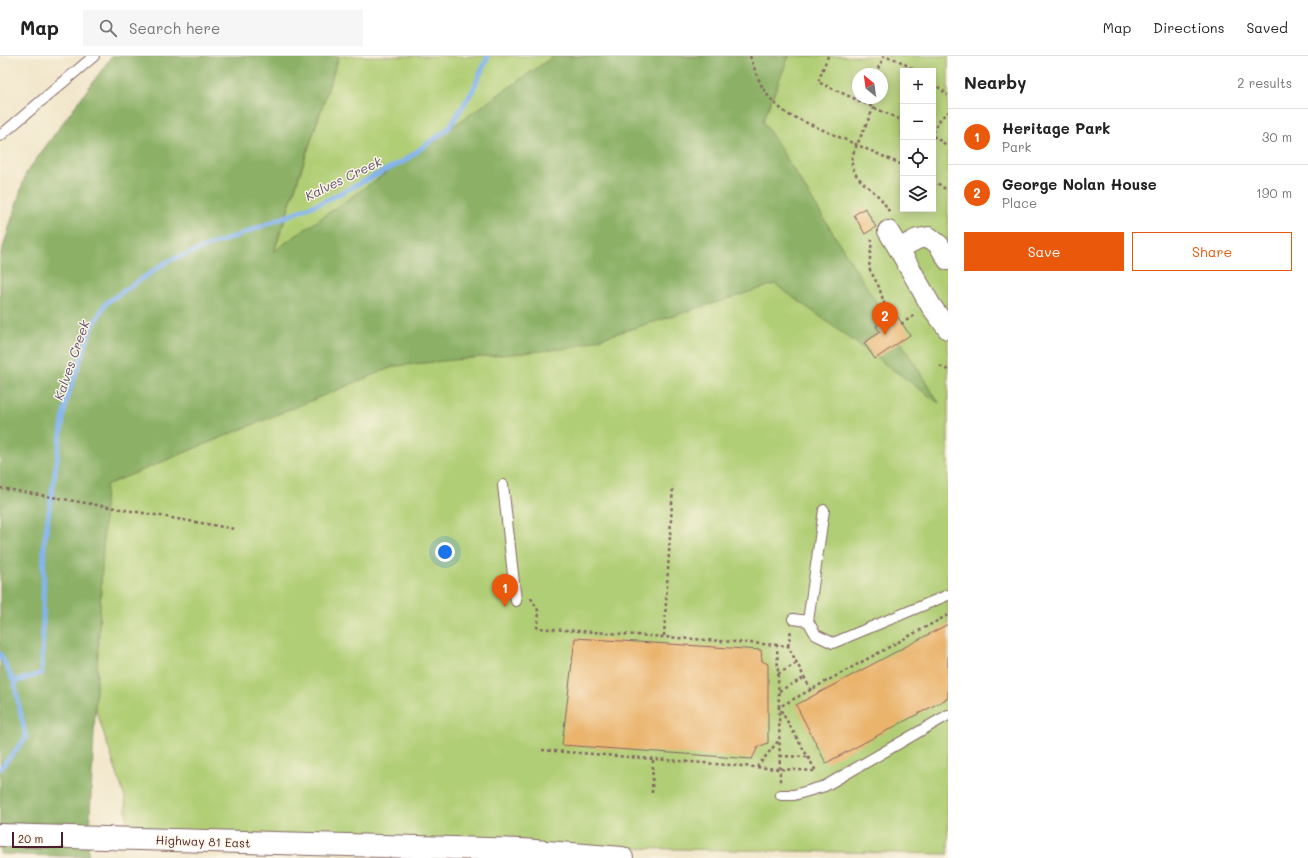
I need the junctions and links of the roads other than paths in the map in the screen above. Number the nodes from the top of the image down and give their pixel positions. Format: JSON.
{"nodes":[{"id":1,"x":94,"y":56,"type":"edge"},
{"id":2,"x":0,"y":136,"type":"edge"},
{"id":3,"x":885,"y":226,"type":"road end"},
{"id":4,"x":899,"y":249,"type":"junction"},
{"id":5,"x":948,"y":260,"type":"edge"},
{"id":6,"x":948,"y":329,"type":"edge"},
{"id":7,"x":503,"y":485,"type":"dead end"},
{"id":8,"x":824,"y":510,"type":"dead end"},
{"id":9,"x":948,"y":595,"type":"edge"},
{"id":10,"x":516,"y":601,"type":"dead end"},
{"id":11,"x":793,"y":619,"type":"dead end"},
{"id":12,"x":808,"y":621,"type":"junction"},
{"id":13,"x":948,"y":715,"type":"edge"},
{"id":14,"x":781,"y":795,"type":"dead end"},
{"id":15,"x":0,"y":835,"type":"edge"},
{"id":16,"x":522,"y":854,"type":"edge"},
{"id":17,"x":622,"y":858,"type":"edge"}],
"edges":[{"from":1,"to":2,"type":"lane"},
{"from":3,"to":4,"type":"street"},
{"from":4,"to":5,"type":"street"},
{"from":4,"to":6,"type":"street"},
{"from":7,"to":10,"type":"lane"},
{"from":8,"to":12,"type":"lane"},
{"from":9,"to":12,"type":"lane"},
{"from":11,"to":12,"type":"lane"},
{"from":13,"to":14,"type":"lane"},
{"from":15,"to":16,"type":"main road","name":"Highway 81 East"},
{"from":16,"to":17,"type":"main road","name":"Highway 81 East"}]}
